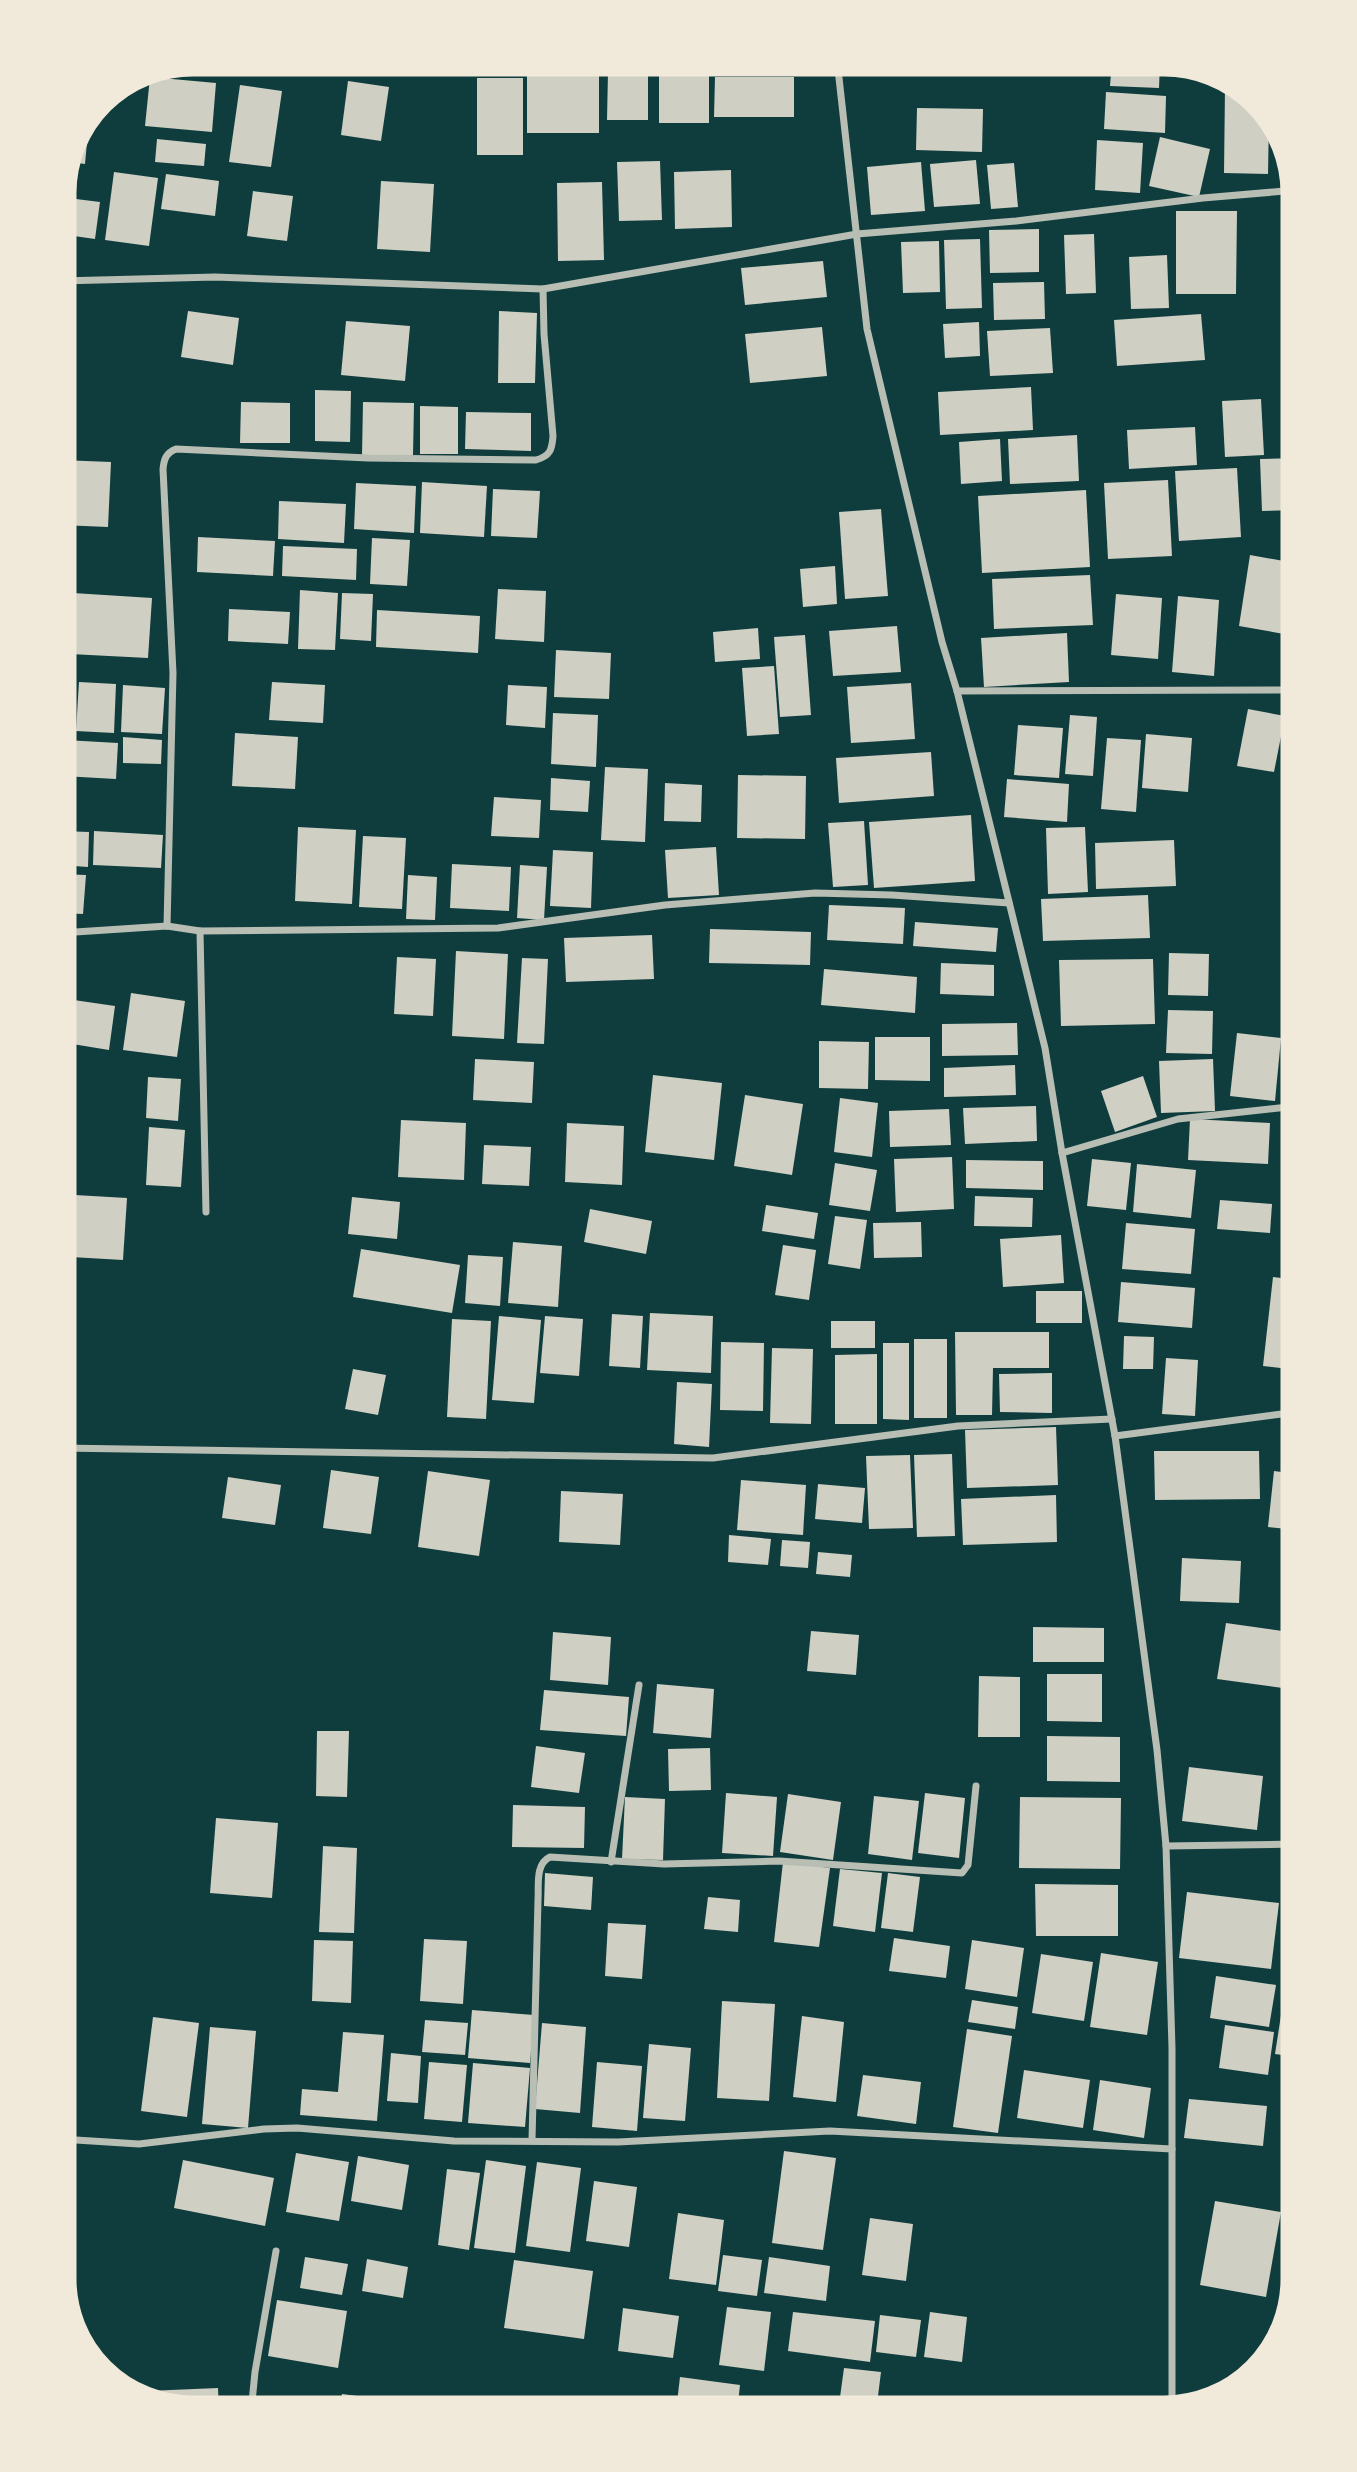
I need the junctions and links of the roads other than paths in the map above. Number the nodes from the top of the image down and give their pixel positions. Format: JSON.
{"nodes":[{"id":1,"x":838,"y":72,"type":"edge"},
{"id":2,"x":1285,"y":191,"type":"edge"},
{"id":3,"x":856,"y":234,"type":"junction"},
{"id":4,"x":72,"y":281,"type":"edge"},
{"id":5,"x":543,"y":289,"type":"junction"},
{"id":6,"x":1285,"y":690,"type":"edge"},
{"id":7,"x":957,"y":691,"type":"junction"},
{"id":8,"x":1009,"y":903,"type":"junction"},
{"id":9,"x":167,"y":926,"type":"junction"},
{"id":10,"x":200,"y":931,"type":"junction"},
{"id":11,"x":72,"y":932,"type":"edge"},
{"id":12,"x":1285,"y":1107,"type":"edge"},
{"id":13,"x":1062,"y":1153,"type":"junction"},
{"id":14,"x":205,"y":1212,"type":"dead end"},
{"id":15,"x":1285,"y":1414,"type":"edge"},
{"id":16,"x":1112,"y":1419,"type":"junction"},
{"id":17,"x":1115,"y":1436,"type":"junction"},
{"id":18,"x":72,"y":1448,"type":"edge"},
{"id":19,"x":639,"y":1685,"type":"dead end"},
{"id":20,"x":976,"y":1786,"type":"dead end"},
{"id":21,"x":1285,"y":1844,"type":"edge"},
{"id":22,"x":1166,"y":1846,"type":"junction"},
{"id":23,"x":611,"y":1862,"type":"junction"},
{"id":24,"x":72,"y":2140,"type":"edge"},
{"id":25,"x":532,"y":2140,"type":"junction"},
{"id":26,"x":1172,"y":2149,"type":"junction"},
{"id":27,"x":276,"y":2252,"type":"dead end"},
{"id":28,"x":1172,"y":2399,"type":"edge"},
{"id":29,"x":252,"y":2400,"type":"edge"}],
"edges":[{"from":1,"to":3,"type":"street"},
{"from":2,"to":3,"type":"street"},
{"from":3,"to":5,"type":"street"},
{"from":3,"to":7,"type":"street"},
{"from":4,"to":5,"type":"street"},
{"from":5,"to":9,"type":"street"},
{"from":6,"to":7,"type":"street"},
{"from":7,"to":8,"type":"street"},
{"from":8,"to":10,"type":"street"},
{"from":8,"to":13,"type":"street"},
{"from":9,"to":10,"type":"street"},
{"from":9,"to":11,"type":"street"},
{"from":10,"to":14,"type":"street"},
{"from":12,"to":13,"type":"street"},
{"from":13,"to":16,"type":"street"},
{"from":15,"to":17,"type":"street"},
{"from":16,"to":17,"type":"street"},
{"from":16,"to":18,"type":"street"},
{"from":17,"to":22,"type":"street"},
{"from":19,"to":23,"type":"street"},
{"from":20,"to":23,"type":"street"},
{"from":21,"to":22,"type":"street"},
{"from":22,"to":26,"type":"street"},
{"from":23,"to":25,"type":"street"},
{"from":24,"to":25,"type":"street"},
{"from":25,"to":26,"type":"street"},
{"from":26,"to":28,"type":"street"},
{"from":27,"to":29,"type":"street"}]}
